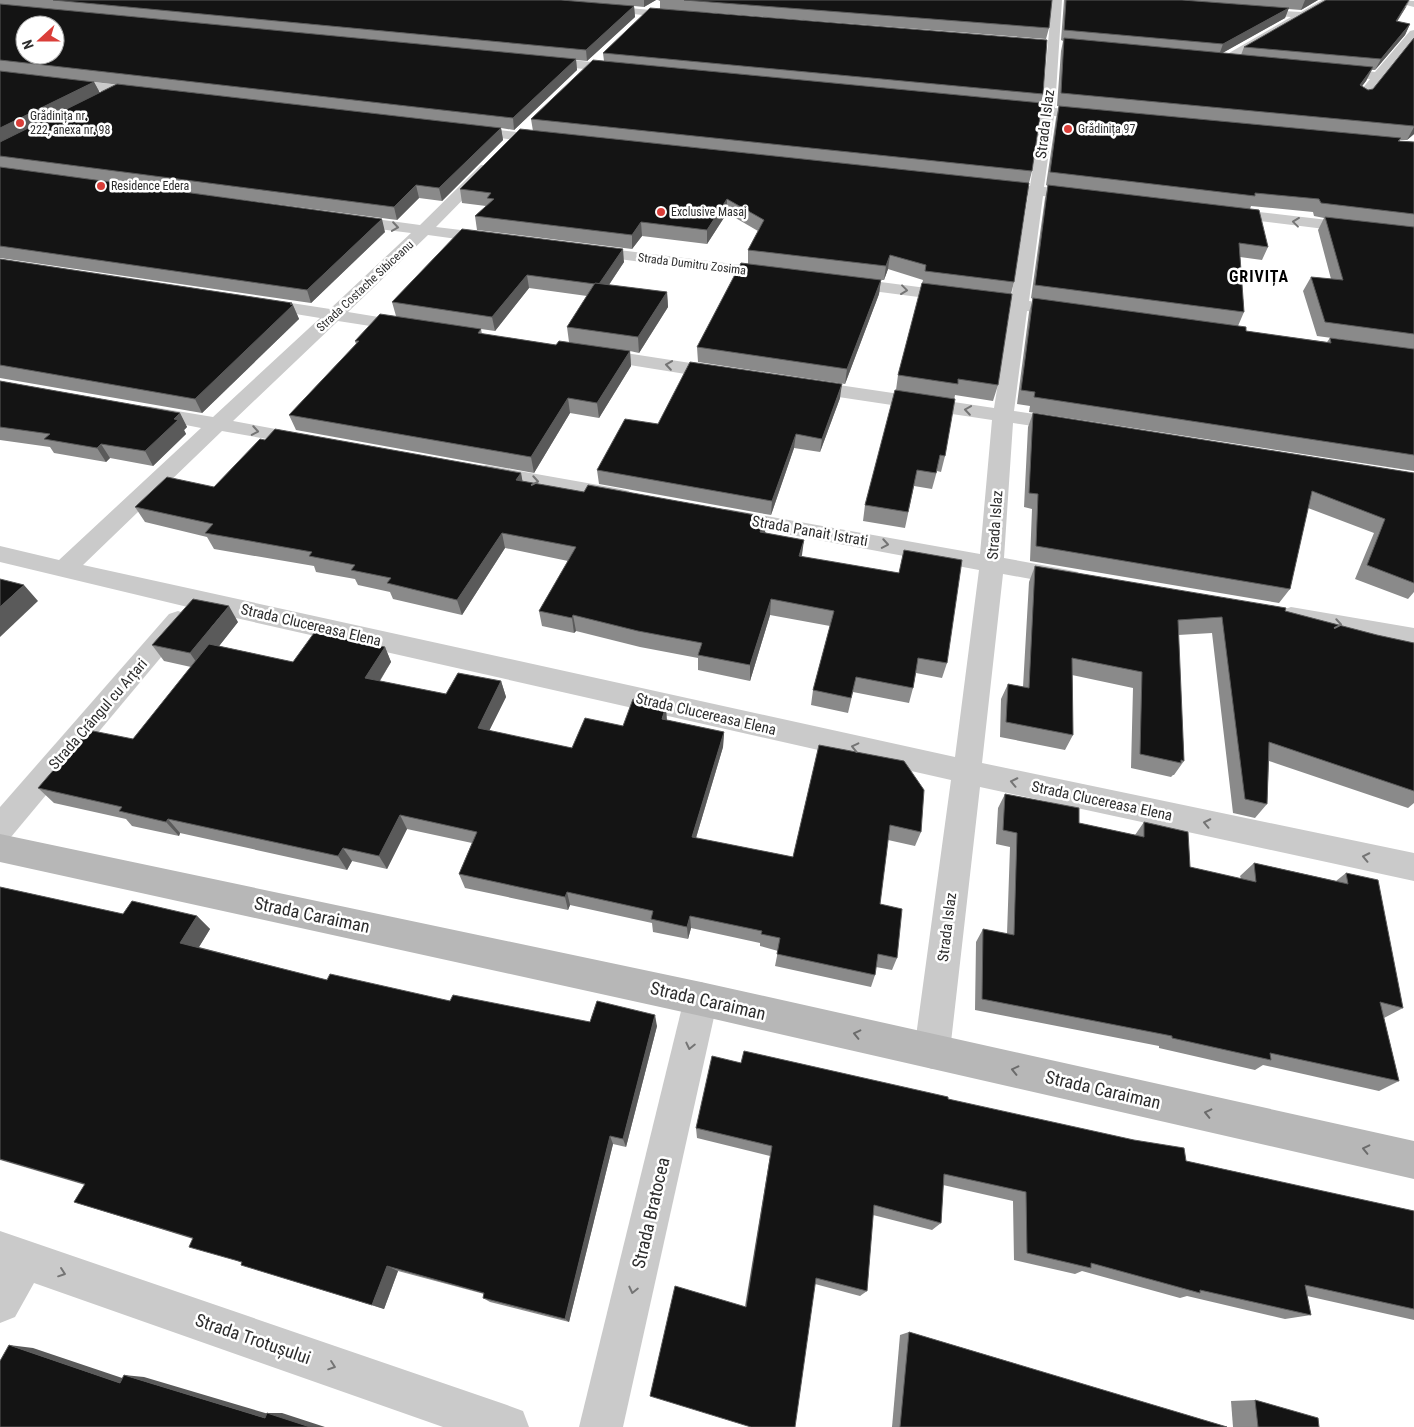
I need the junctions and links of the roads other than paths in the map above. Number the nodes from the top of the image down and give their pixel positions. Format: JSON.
{"nodes":[{"id":1,"x":660,"y":0,"type":"edge"},
{"id":2,"x":1058,"y":0,"type":"edge"},
{"id":3,"x":1330,"y":0,"type":"edge"},
{"id":4,"x":1398,"y":0,"type":"edge"},
{"id":5,"x":1414,"y":4,"type":"edge"},
{"id":6,"x":588,"y":8,"type":"edge"},
{"id":7,"x":1244,"y":10,"type":"edge"},
{"id":8,"x":647,"y":13,"type":"junction"},
{"id":9,"x":1302,"y":15,"type":"junction"},
{"id":10,"x":692,"y":16,"type":"edge"},
{"id":11,"x":633,"y":26,"type":"edge"},
{"id":12,"x":1414,"y":33,"type":"edge"},
{"id":13,"x":605,"y":53,"type":"edge"},
{"id":14,"x":528,"y":60,"type":"edge"},
{"id":15,"x":1242,"y":62,"type":"edge"},
{"id":16,"x":590,"y":66,"type":"junction"},
{"id":17,"x":1320,"y":70,"type":"edge"},
{"id":18,"x":640,"y":71,"type":"edge"},
{"id":19,"x":0,"y":76,"type":"edge"},
{"id":20,"x":1378,"y":76,"type":"junction"},
{"id":21,"x":577,"y":79,"type":"edge"},
{"id":22,"x":122,"y":89,"type":"junction"},
{"id":23,"x":162,"y":94,"type":"edge"},
{"id":24,"x":105,"y":98,"type":"edge"},
{"id":25,"x":1360,"y":98,"type":"edge"},
{"id":26,"x":988,"y":105,"type":"edge"},
{"id":27,"x":1048,"y":111,"type":"junction"},
{"id":28,"x":1107,"y":117,"type":"edge"},
{"id":29,"x":531,"y":124,"type":"dead end"},
{"id":30,"x":448,"y":128,"type":"edge"},
{"id":31,"x":518,"y":136,"type":"junction"},
{"id":32,"x":566,"y":142,"type":"edge"},
{"id":33,"x":978,"y":185,"type":"edge"},
{"id":34,"x":1036,"y":191,"type":"junction"},
{"id":35,"x":1095,"y":198,"type":"edge"},
{"id":36,"x":1211,"y":212,"type":"edge"},
{"id":37,"x":334,"y":218,"type":"edge"},
{"id":38,"x":424,"y":230,"type":"junction"},
{"id":39,"x":1414,"y":236,"type":"edge"},
{"id":40,"x":512,"y":241,"type":"edge"},
{"id":41,"x":570,"y":248,"type":"edge"},
{"id":42,"x":795,"y":276,"type":"edge"},
{"id":43,"x":824,"y":280,"type":"edge"},
{"id":44,"x":246,"y":301,"type":"edge"},
{"id":45,"x":1019,"y":304,"type":"junction"},
{"id":46,"x":1078,"y":312,"type":"edge"},
{"id":47,"x":334,"y":315,"type":"junction"},
{"id":48,"x":430,"y":330,"type":"edge"},
{"id":49,"x":578,"y":352,"type":"edge"},
{"id":50,"x":736,"y":376,"type":"edge"},
{"id":51,"x":786,"y":383,"type":"edge"},
{"id":52,"x":128,"y":408,"type":"edge"},
{"id":53,"x":1003,"y":415,"type":"junction"},
{"id":54,"x":219,"y":425,"type":"junction"},
{"id":55,"x":1084,"y":428,"type":"edge"},
{"id":56,"x":326,"y":444,"type":"edge"},
{"id":57,"x":462,"y":468,"type":"edge"},
{"id":58,"x":637,"y":499,"type":"edge"},
{"id":59,"x":706,"y":512,"type":"edge"},
{"id":60,"x":0,"y":554,"type":"edge"},
{"id":61,"x":992,"y":564,"type":"junction"},
{"id":62,"x":65,"y":568,"type":"junction"},
{"id":63,"x":1091,"y":582,"type":"edge"},
{"id":64,"x":196,"y":600,"type":"junction"},
{"id":65,"x":1267,"y":612,"type":"edge"},
{"id":66,"x":1414,"y":637,"type":"edge"},
{"id":67,"x":967,"y":772,"type":"junction"},
{"id":68,"x":0,"y":828,"type":"edge"},
{"id":69,"x":0,"y":848,"type":"edge"},
{"id":70,"x":1414,"y":867,"type":"edge"},
{"id":71,"x":701,"y":999,"type":"junction"},
{"id":72,"x":932,"y":1051,"type":"junction"},
{"id":73,"x":1414,"y":1160,"type":"edge"},
{"id":74,"x":12,"y":1256,"type":"edge"},
{"id":75,"x":0,"y":1302,"type":"edge"},
{"id":76,"x":507,"y":1427,"type":"edge"},
{"id":77,"x":600,"y":1427,"type":"edge"}],
"edges":[{"from":1,"to":8,"type":"street"},
{"from":2,"to":27,"type":"street","name":"Strada Islaz"},
{"from":3,"to":9,"type":"street"},
{"from":4,"to":5,"type":"street"},
{"from":6,"to":8,"type":"street"},
{"from":7,"to":9,"type":"street"},
{"from":8,"to":10,"type":"street"},
{"from":8,"to":11,"type":"street"},
{"from":9,"to":15,"type":"street"},
{"from":12,"to":20,"type":"street"},
{"from":13,"to":16,"type":"street"},
{"from":14,"to":16,"type":"street"},
{"from":16,"to":18,"type":"street"},
{"from":16,"to":21,"type":"street"},
{"from":17,"to":20,"type":"street"},
{"from":19,"to":22,"type":"street"},
{"from":20,"to":25,"type":"street"},
{"from":22,"to":23,"type":"street"},
{"from":22,"to":24,"type":"street"},
{"from":26,"to":27,"type":"street"},
{"from":27,"to":28,"type":"street"},
{"from":27,"to":34,"type":"street","name":"Strada Islaz"},
{"from":29,"to":31,"type":"street","name":"Strada Costache Sibiceanu"},
{"from":30,"to":31,"type":"street"},
{"from":31,"to":32,"type":"street"},
{"from":31,"to":38,"type":"street","name":"Strada Costache Sibiceanu"},
{"from":33,"to":34,"type":"street"},
{"from":34,"to":35,"type":"street"},
{"from":34,"to":45,"type":"street","name":"Strada Islaz"},
{"from":39,"to":36,"type":"street","one_way":true},
{"from":37,"to":38,"type":"street","one_way":true},
{"from":38,"to":40,"type":"street"},
{"from":38,"to":47,"type":"street","name":"Strada Costache Sibiceanu"},
{"from":41,"to":42,"type":"street","name":"Strada Dumitru Zosima"},
{"from":43,"to":45,"type":"street","one_way":true},
{"from":44,"to":47,"type":"street"},
{"from":45,"to":46,"type":"street"},
{"from":45,"to":53,"type":"street","name":"Strada Islaz"},
{"from":47,"to":48,"type":"street"},
{"from":47,"to":54,"type":"street","name":"Strada Costache Sibiceanu"},
{"from":50,"to":49,"type":"street","one_way":true},
{"from":53,"to":51,"type":"street","one_way":true},
{"from":52,"to":54,"type":"street"},
{"from":53,"to":55,"type":"street"},
{"from":53,"to":61,"type":"street","name":"Strada Islaz"},
{"from":54,"to":56,"type":"street","one_way":true},
{"from":54,"to":62,"type":"street","name":"Strada Costache Sibiceanu"},
{"from":57,"to":58,"type":"street","one_way":true},
{"from":59,"to":61,"type":"street","name":"Strada Panait Istrati","one_way":true},
{"from":60,"to":62,"type":"street","name":"Strada Clucereasa Elena"},
{"from":61,"to":63,"type":"street","name":"Strada Panait Istrati"},
{"from":61,"to":67,"type":"street","name":"Strada Islaz"},
{"from":62,"to":64,"type":"street","name":"Strada Clucereasa Elena"},
{"from":67,"to":64,"type":"street","name":"Strada Clucereasa Elena","one_way":true},
{"from":64,"to":68,"type":"street","name":"Strada Crângul cu Arțari"},
{"from":65,"to":66,"type":"street","one_way":true},
{"from":70,"to":67,"type":"street","name":"Strada Clucereasa Elena","one_way":true},
{"from":67,"to":72,"type":"street","name":"Strada Islaz"},
{"from":69,"to":71,"type":"street","name":"Strada Caraiman"},
{"from":72,"to":71,"type":"street","name":"Strada Caraiman","one_way":true},
{"from":71,"to":77,"type":"street","name":"Strada Bratocea","one_way":true},
{"from":73,"to":72,"type":"street","name":"Strada Caraiman","one_way":true},
{"from":74,"to":75,"type":"street"},
{"from":74,"to":76,"type":"street","name":"Strada Trotușului","one_way":true}]}
